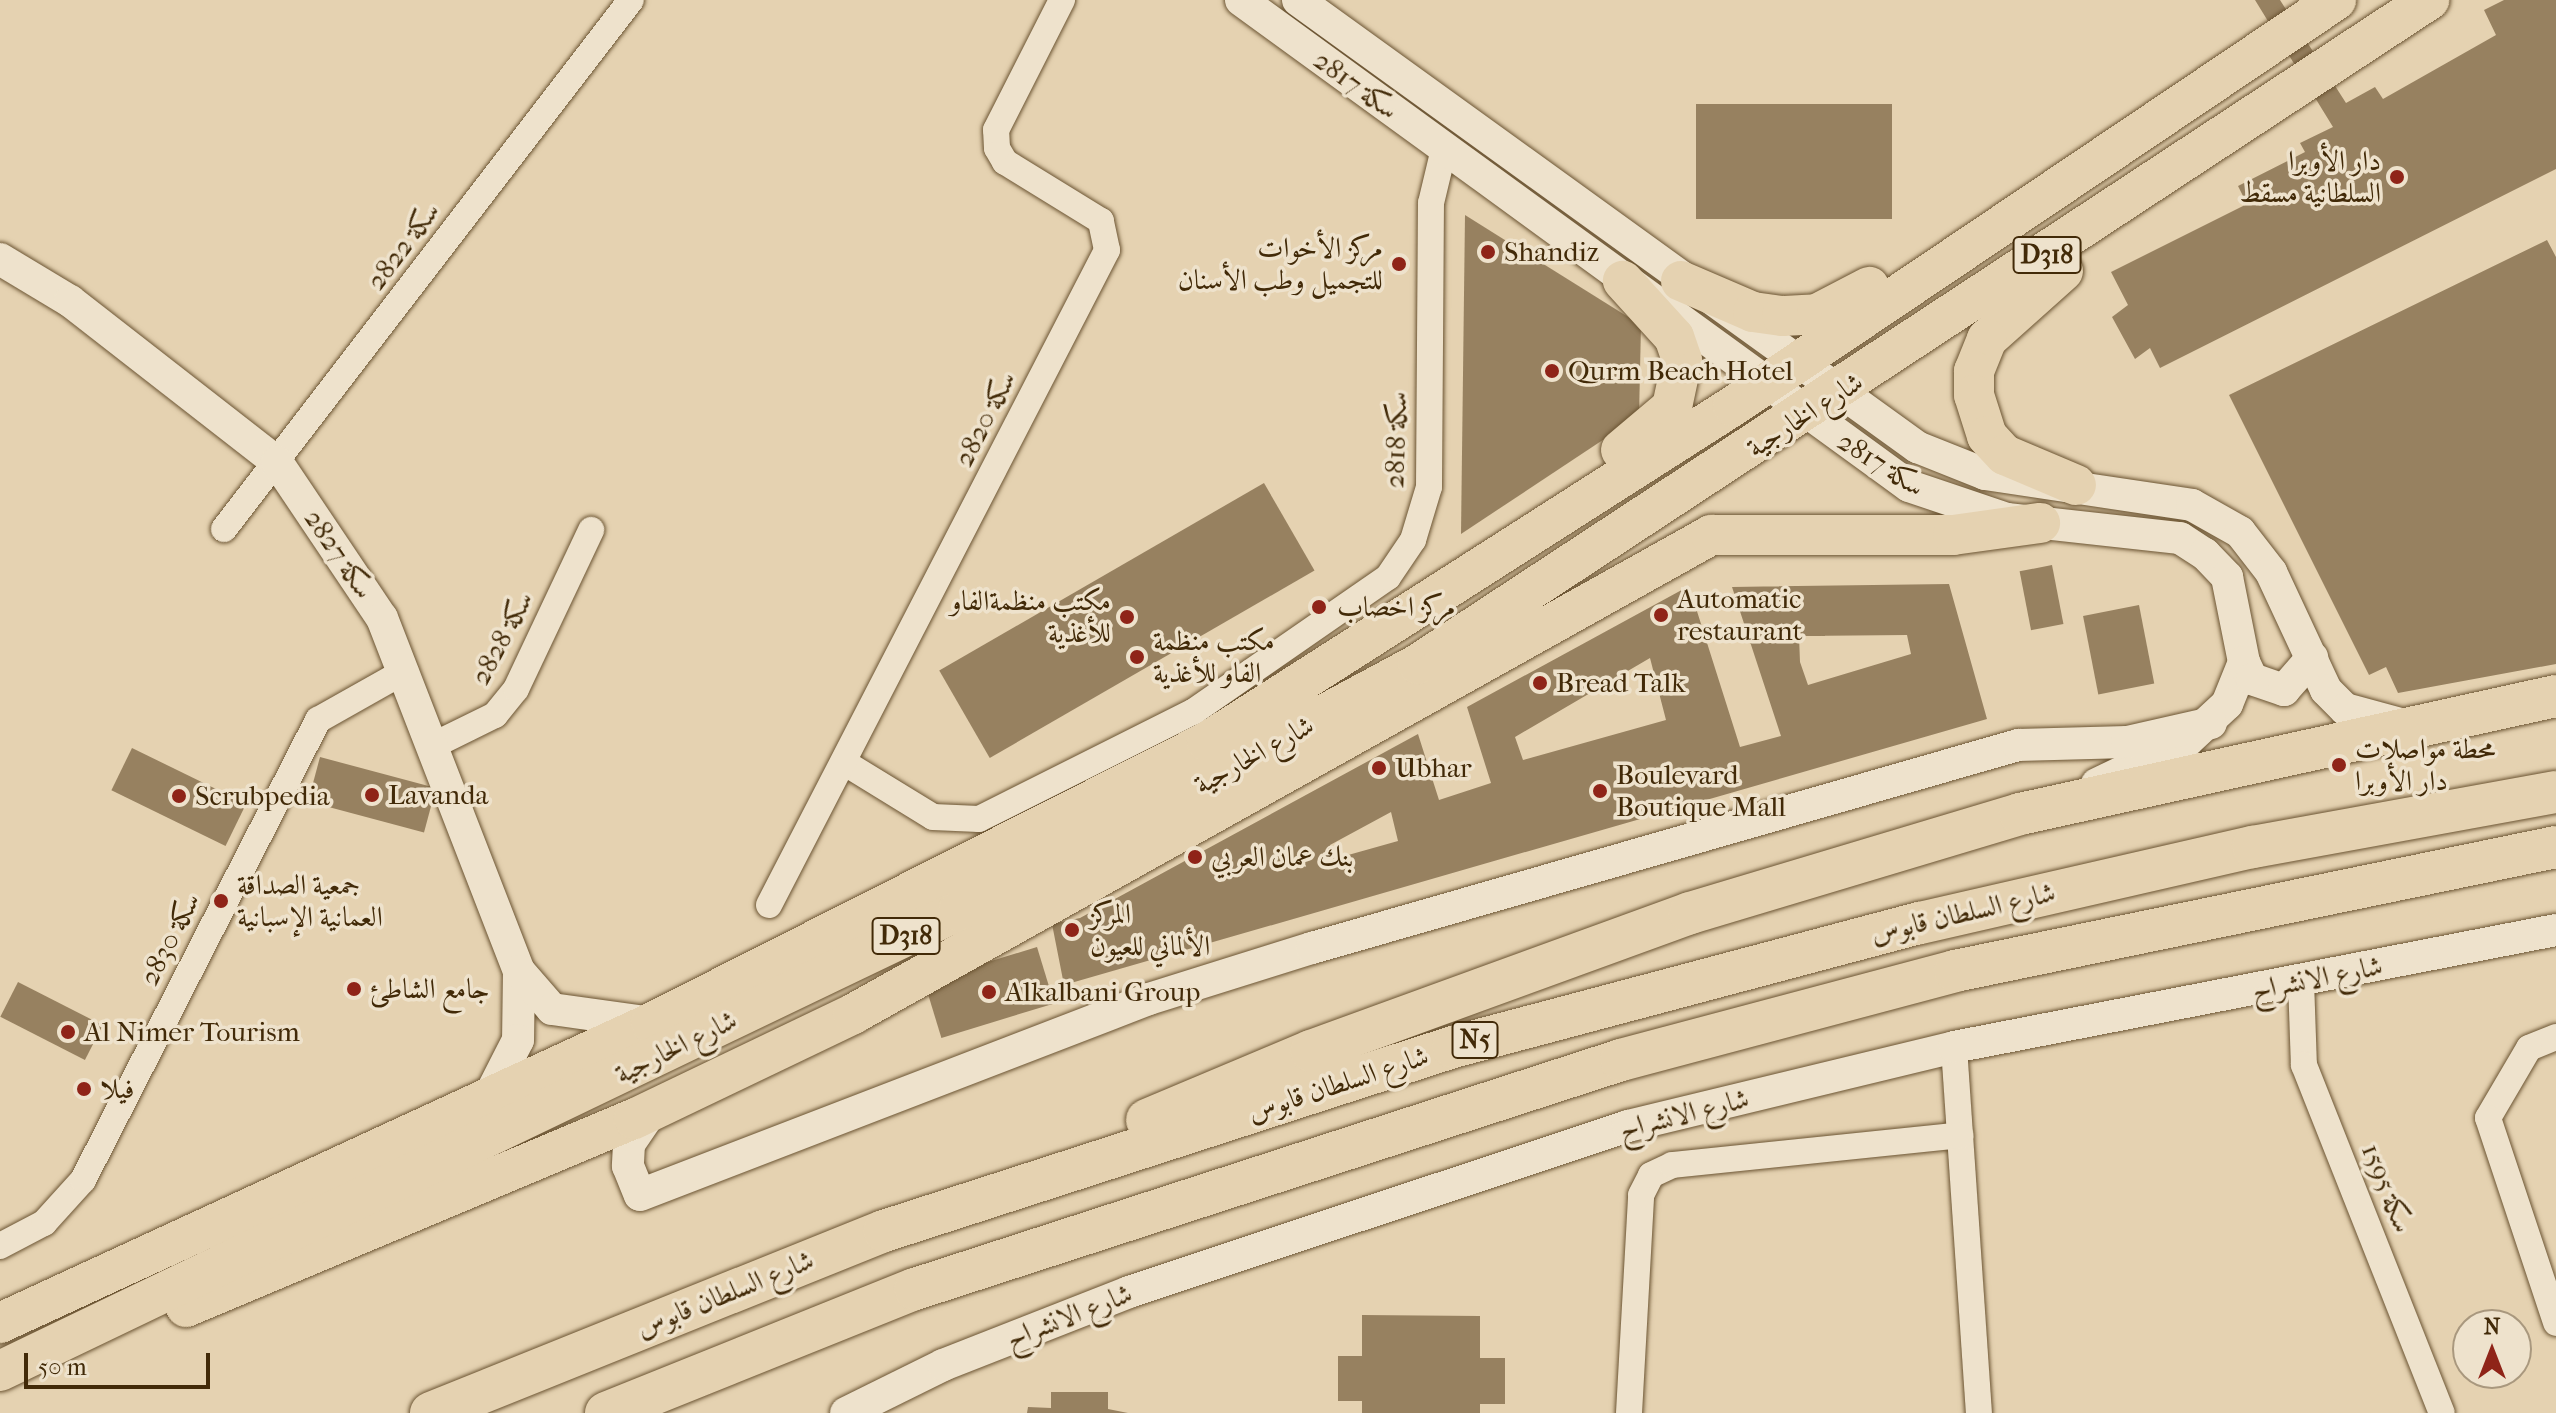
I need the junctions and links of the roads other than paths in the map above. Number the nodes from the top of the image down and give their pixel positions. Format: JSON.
{"nodes":[{"id":1,"x":631,"y":0,"type":"edge"},
{"id":2,"x":1062,"y":0,"type":"edge"},
{"id":3,"x":1241,"y":0,"type":"edge"},
{"id":4,"x":1298,"y":0,"type":"edge"},
{"id":5,"x":2336,"y":0,"type":"edge"},
{"id":6,"x":2429,"y":0,"type":"edge"},
{"id":7,"x":2224,"y":137,"type":"junction"},
{"id":8,"x":1444,"y":149,"type":"junction"},
{"id":9,"x":2021,"y":207,"type":"junction"},
{"id":10,"x":0,"y":259,"type":"edge"},
{"id":11,"x":1623,"y":281,"type":"junction"},
{"id":12,"x":1681,"y":281,"type":"junction"},
{"id":13,"x":1780,"y":374,"type":"junction"},
{"id":14,"x":1821,"y":404,"type":"junction"},
{"id":15,"x":277,"y":462,"type":"junction"},
{"id":16,"x":2076,"y":485,"type":"junction"},
{"id":17,"x":2040,"y":523,"type":"junction"},
{"id":18,"x":224,"y":529,"type":"dead end"},
{"id":19,"x":591,"y":530,"type":"dead end"},
{"id":20,"x":1425,"y":601,"type":"junction"},
{"id":21,"x":2312,"y":658,"type":"junction"},
{"id":22,"x":2244,"y":662,"type":"junction"},
{"id":23,"x":405,"y":671,"type":"junction"},
{"id":24,"x":2556,"y":696,"type":"edge"},
{"id":25,"x":2211,"y":723,"type":"junction"},
{"id":26,"x":2404,"y":725,"type":"junction"},
{"id":27,"x":436,"y":744,"type":"junction"},
{"id":28,"x":845,"y":763,"type":"junction"},
{"id":29,"x":2556,"y":792,"type":"edge"},
{"id":30,"x":2020,"y":814,"type":"junction"},
{"id":31,"x":2556,"y":847,"type":"edge"},
{"id":32,"x":769,"y":905,"type":"dead end"},
{"id":33,"x":958,"y":911,"type":"junction"},
{"id":34,"x":2556,"y":930,"type":"edge"},
{"id":35,"x":519,"y":971,"type":"junction"},
{"id":36,"x":2301,"y":981,"type":"junction"},
{"id":37,"x":651,"y":1023,"type":"junction"},
{"id":38,"x":2556,"y":1037,"type":"edge"},
{"id":39,"x":1954,"y":1047,"type":"junction"},
{"id":40,"x":766,"y":1055,"type":"junction"},
{"id":41,"x":490,"y":1095,"type":"junction"},
{"id":42,"x":653,"y":1109,"type":"junction"},
{"id":43,"x":1960,"y":1135,"type":"junction"},
{"id":44,"x":884,"y":1231,"type":"junction"},
{"id":45,"x":0,"y":1246,"type":"edge"},
{"id":46,"x":0,"y":1323,"type":"edge"},
{"id":47,"x":2556,"y":1323,"type":"edge"},
{"id":48,"x":0,"y":1371,"type":"edge"},
{"id":49,"x":0,"y":1391,"type":"edge"},
{"id":50,"x":431,"y":1413,"type":"edge"},
{"id":51,"x":606,"y":1413,"type":"edge"},
{"id":52,"x":846,"y":1413,"type":"edge"},
{"id":53,"x":1629,"y":1413,"type":"edge"},
{"id":54,"x":1979,"y":1413,"type":"edge"},
{"id":55,"x":2442,"y":1413,"type":"edge"}],
"edges":[{"from":1,"to":15,"type":"street","name":"سكة 2822"},
{"from":2,"to":28,"type":"street","name":"سكة 2820"},
{"from":3,"to":8,"type":"street","name":"سكة 2817"},
{"from":4,"to":12,"type":"street","name":"سكة 2817"},
{"from":5,"to":9,"type":"main road","name":"شارع الخارجية","number":"D318"},
{"from":6,"to":7,"type":"main road","name":"شارع الخارجية","number":"D318"},
{"from":7,"to":14,"type":"main road","name":"شارع الخارجية","number":"D318"},
{"from":7,"to":16,"type":"main road"},
{"from":8,"to":11,"type":"street","name":"سكة 2817"},
{"from":8,"to":28,"type":"street","name":"سكة 2818"},
{"from":9,"to":12,"type":"main road"},
{"from":9,"to":13,"type":"main road","name":"شارع الخارجية","number":"D318"},
{"from":10,"to":15,"type":"street","name":"سكة 2827"},
{"from":11,"to":13,"type":"street","name":"سكة 2817"},
{"from":11,"to":20,"type":"main road"},
{"from":12,"to":13,"type":"street","name":"سكة 2817"},
{"from":13,"to":14,"type":"street","name":"سكة 2817"},
{"from":13,"to":20,"type":"main road","name":"شارع الخارجية","number":"D318"},
{"from":14,"to":16,"type":"street","name":"سكة 2817"},
{"from":14,"to":17,"type":"street","name":"سكة 2817"},
{"from":14,"to":33,"type":"main road","name":"شارع الخارجية","number":"D318"},
{"from":15,"to":18,"type":"street","name":"سكة 2822"},
{"from":15,"to":23,"type":"street","name":"سكة 2827"},
{"from":16,"to":21,"type":"street","name":"سكة 2817"},
{"from":17,"to":22,"type":"street","name":"سكة 2817"},
{"from":17,"to":40,"type":"main road"},
{"from":19,"to":27,"type":"street","name":"سكة 2828"},
{"from":20,"to":37,"type":"main road","name":"شارع الخارجية","number":"D318"},
{"from":21,"to":22,"type":"street"},
{"from":21,"to":26,"type":"street","name":"سكة 2817"},
{"from":22,"to":25,"type":"street"},
{"from":23,"to":27,"type":"street","name":"سكة 2827"},
{"from":23,"to":45,"type":"street","name":"سكة 2830"},
{"from":24,"to":26,"type":"highway"},
{"from":25,"to":30,"type":"street"},
{"from":25,"to":42,"type":"street"},
{"from":26,"to":30,"type":"highway"},
{"from":27,"to":35,"type":"street","name":"سكة 2827"},
{"from":28,"to":32,"type":"street","name":"سكة 2820"},
{"from":29,"to":44,"type":"highway","name":"شارع السلطان قابوس","number":"N5"},
{"from":30,"to":44,"type":"highway"},
{"from":31,"to":51,"type":"highway","name":"شارع السلطان قابوس","number":"N5"},
{"from":33,"to":40,"type":"main road"},
{"from":33,"to":48,"type":"main road","name":"شارع الخارجية","number":"D318"},
{"from":34,"to":36,"type":"street","name":"شارع الانشراح"},
{"from":35,"to":37,"type":"street","name":"سكة 2827"},
{"from":35,"to":41,"type":"street","name":"سكة 2827"},
{"from":36,"to":39,"type":"street","name":"شارع الانشراح"},
{"from":36,"to":55,"type":"street","name":"سكة 1595"},
{"from":37,"to":41,"type":"main road","name":"شارع الخارجية","number":"D318"},
{"from":38,"to":47,"type":"street"},
{"from":39,"to":43,"type":"street"},
{"from":39,"to":52,"type":"street","name":"شارع الانشراح"},
{"from":40,"to":42,"type":"main road"},
{"from":41,"to":46,"type":"main road","name":"شارع الخارجية","number":"D318"},
{"from":42,"to":49,"type":"main road"},
{"from":43,"to":53,"type":"street"},
{"from":43,"to":54,"type":"street"},
{"from":44,"to":50,"type":"highway","name":"شارع السلطان قابوس","number":"N5"}]}
